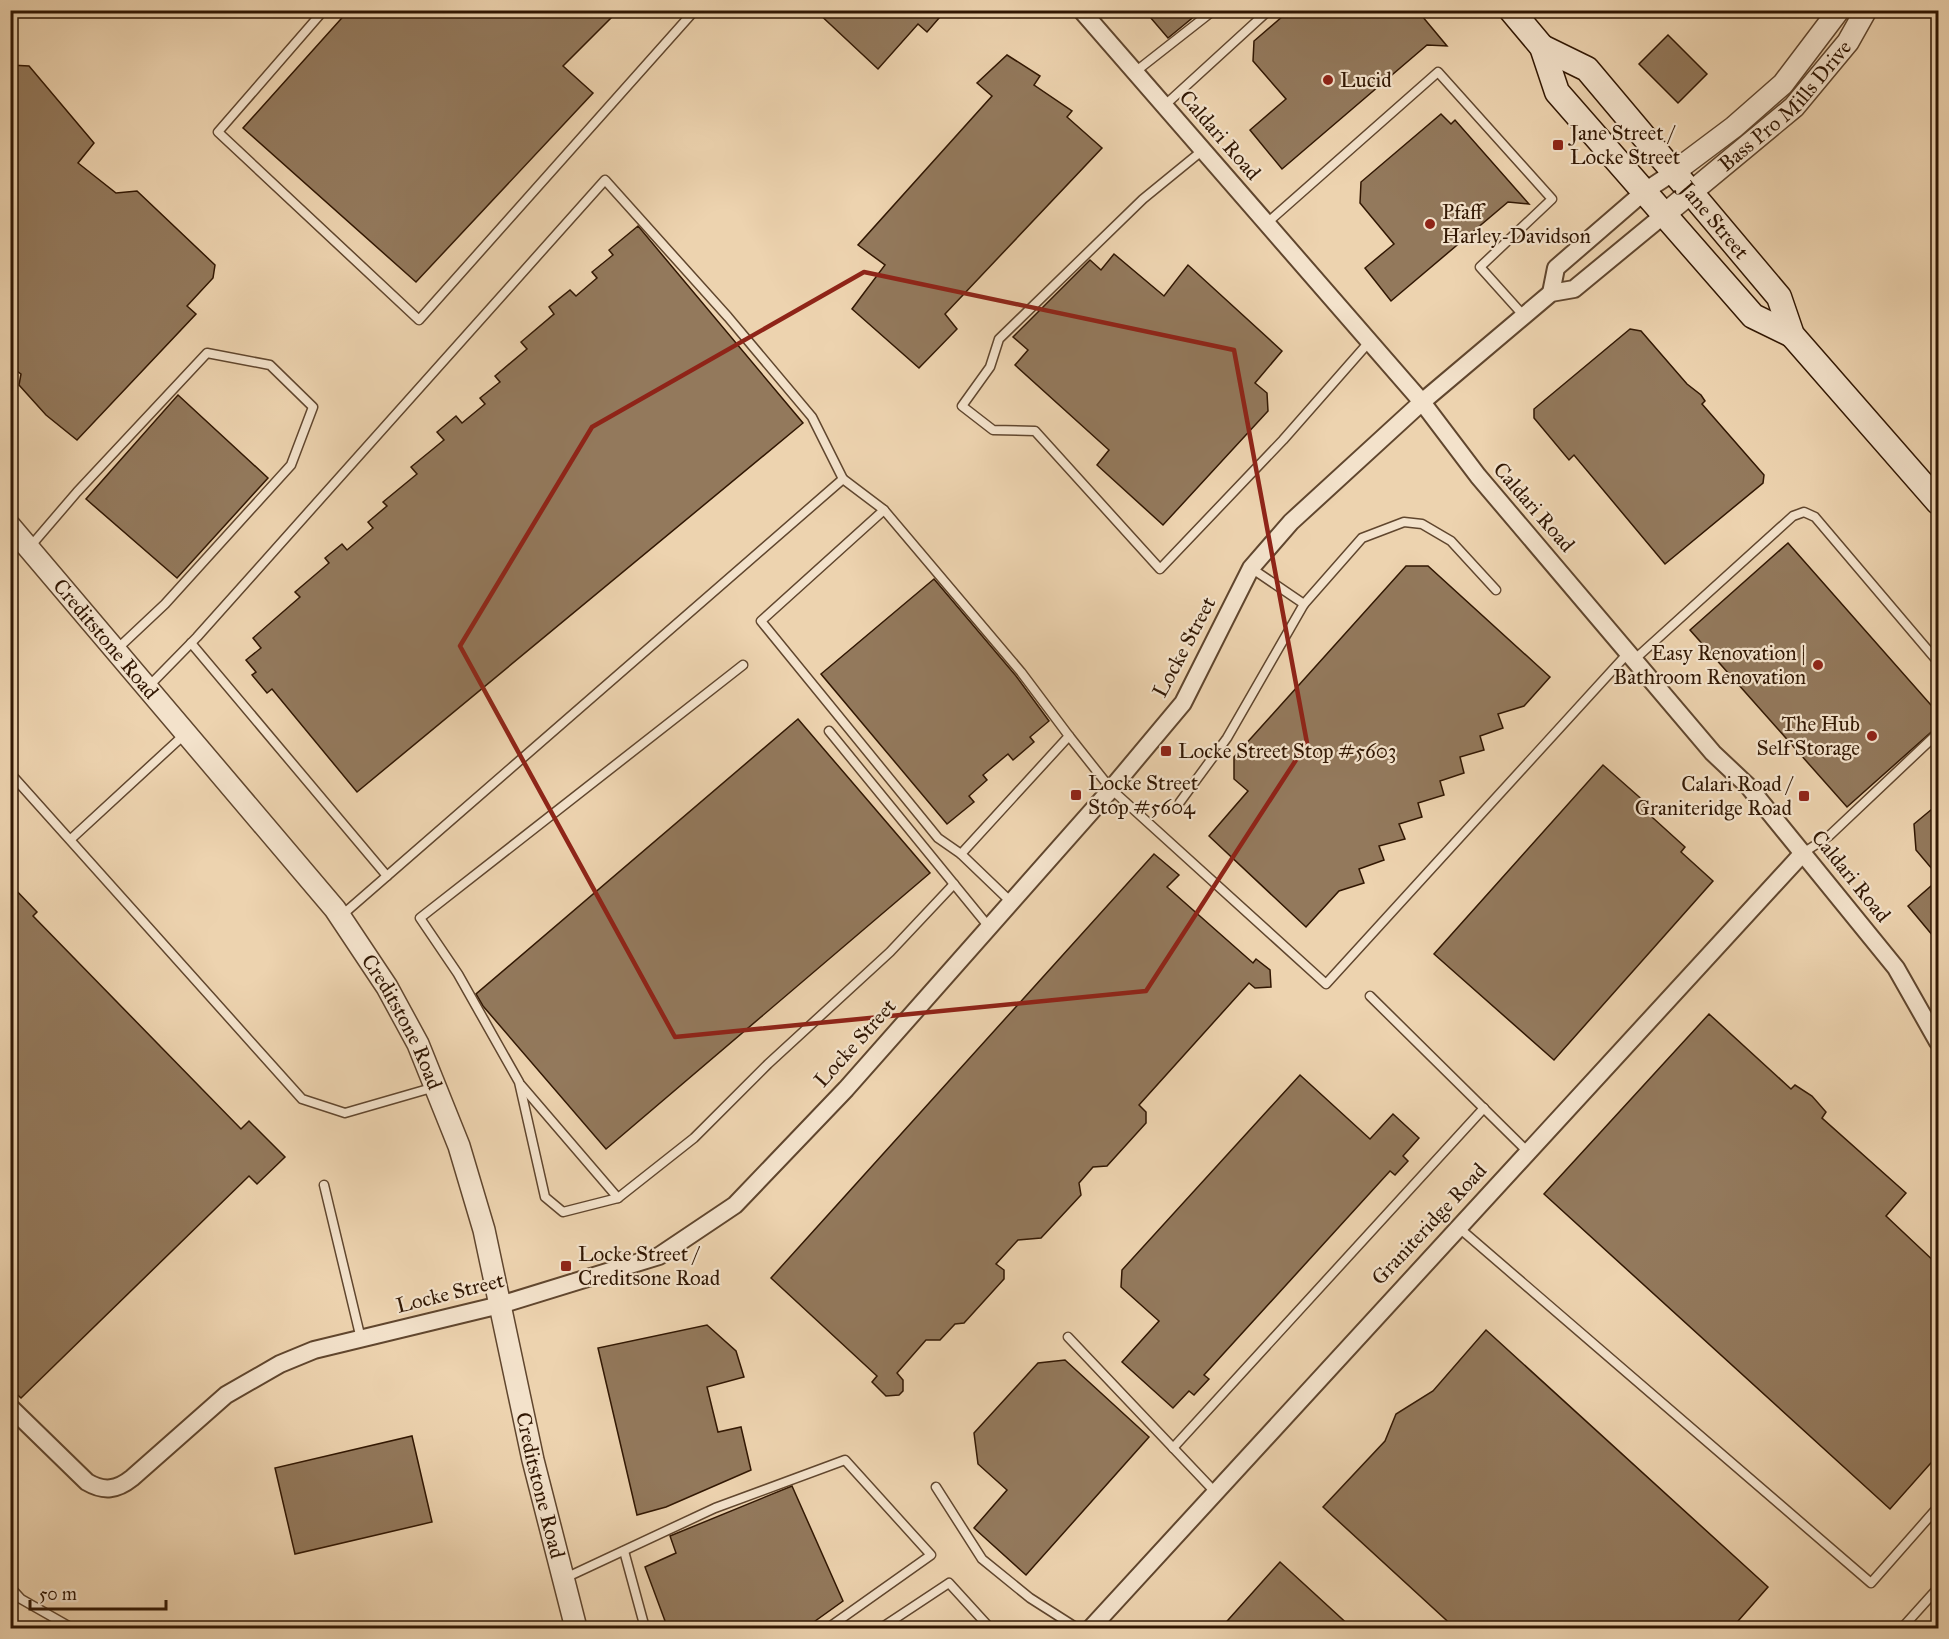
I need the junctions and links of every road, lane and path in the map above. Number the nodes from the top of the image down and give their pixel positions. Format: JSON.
{"nodes":[{"id":1,"x":324,"y":10,"type":"edge"},
{"id":2,"x":695,"y":10,"type":"edge"},
{"id":3,"x":1082,"y":10,"type":"edge"},
{"id":4,"x":1214,"y":10,"type":"edge"},
{"id":5,"x":1269,"y":10,"type":"edge"},
{"id":6,"x":1511,"y":10,"type":"edge"},
{"id":7,"x":1839,"y":10,"type":"edge"},
{"id":8,"x":1866,"y":10,"type":"edge"},
{"id":9,"x":1542,"y":47,"type":"junction"},
{"id":10,"x":1135,"y":72,"type":"junction"},
{"id":11,"x":1164,"y":106,"type":"junction"},
{"id":12,"x":1203,"y":150,"type":"junction"},
{"id":13,"x":1674,"y":172,"type":"junction"},
{"id":14,"x":1646,"y":191,"type":"junction"},
{"id":15,"x":1691,"y":193,"type":"junction"},
{"id":16,"x":1665,"y":214,"type":"junction"},
{"id":17,"x":1267,"y":223,"type":"junction"},
{"id":18,"x":1551,"y":293,"type":"junction"},
{"id":19,"x":1524,"y":316,"type":"junction"},
{"id":20,"x":1792,"y":335,"type":"junction"},
{"id":21,"x":1370,"y":341,"type":"junction"},
{"id":22,"x":1422,"y":402,"type":"junction"},
{"id":23,"x":843,"y":479,"type":"junction"},
{"id":24,"x":1938,"y":502,"type":"edge"},
{"id":25,"x":884,"y":510,"type":"junction"},
{"id":26,"x":10,"y":526,"type":"edge"},
{"id":27,"x":29,"y":549,"type":"junction"},
{"id":28,"x":1251,"y":568,"type":"junction"},
{"id":29,"x":1496,"y":590,"type":"dead end"},
{"id":30,"x":1304,"y":604,"type":"junction"},
{"id":31,"x":191,"y":644,"type":"junction"},
{"id":32,"x":115,"y":651,"type":"junction"},
{"id":33,"x":1632,"y":655,"type":"junction"},
{"id":34,"x":1938,"y":662,"type":"edge"},
{"id":35,"x":743,"y":665,"type":"dead end"},
{"id":36,"x":147,"y":688,"type":"junction"},
{"id":37,"x":829,"y":731,"type":"dead end"},
{"id":38,"x":1938,"y":733,"type":"edge"},
{"id":39,"x":185,"y":734,"type":"junction"},
{"id":40,"x":1069,"y":736,"type":"junction"},
{"id":41,"x":10,"y":773,"type":"edge"},
{"id":42,"x":1111,"y":789,"type":"junction"},
{"id":43,"x":1180,"y":802,"type":"dead end"},
{"id":44,"x":71,"y":839,"type":"junction"},
{"id":45,"x":1803,"y":853,"type":"junction"},
{"id":46,"x":961,"y":854,"type":"junction"},
{"id":47,"x":387,"y":876,"type":"junction"},
{"id":48,"x":954,"y":884,"type":"junction"},
{"id":49,"x":1011,"y":902,"type":"junction"},
{"id":50,"x":340,"y":917,"type":"junction"},
{"id":51,"x":989,"y":927,"type":"junction"},
{"id":52,"x":1370,"y":996,"type":"dead end"},
{"id":53,"x":1938,"y":1041,"type":"edge"},
{"id":54,"x":519,"y":1083,"type":"junction"},
{"id":55,"x":435,"y":1087,"type":"junction"},
{"id":56,"x":1484,"y":1108,"type":"junction"},
{"id":57,"x":1527,"y":1151,"type":"junction"},
{"id":58,"x":324,"y":1185,"type":"dead end"},
{"id":59,"x":618,"y":1198,"type":"junction"},
{"id":60,"x":1457,"y":1227,"type":"junction"},
{"id":61,"x":500,"y":1305,"type":"junction"},
{"id":62,"x":1068,"y":1337,"type":"dead end"},
{"id":63,"x":361,"y":1339,"type":"junction"},
{"id":64,"x":10,"y":1407,"type":"edge"},
{"id":65,"x":1173,"y":1448,"type":"junction"},
{"id":66,"x":936,"y":1487,"type":"dead end"},
{"id":67,"x":1215,"y":1492,"type":"junction"},
{"id":68,"x":1938,"y":1507,"type":"edge"},
{"id":69,"x":624,"y":1551,"type":"junction"},
{"id":70,"x":564,"y":1579,"type":"junction"},
{"id":71,"x":10,"y":1587,"type":"edge"},
{"id":72,"x":1938,"y":1588,"type":"edge"},
{"id":73,"x":1909,"y":1620,"type":"junction"},
{"id":74,"x":72,"y":1629,"type":"edge"},
{"id":75,"x":576,"y":1629,"type":"edge"},
{"id":76,"x":645,"y":1629,"type":"edge"},
{"id":77,"x":828,"y":1629,"type":"edge"},
{"id":78,"x":881,"y":1629,"type":"edge"},
{"id":79,"x":990,"y":1629,"type":"edge"},
{"id":80,"x":1077,"y":1629,"type":"edge"},
{"id":81,"x":1091,"y":1629,"type":"edge"},
{"id":82,"x":1902,"y":1629,"type":"edge"},
{"id":83,"x":1917,"y":1629,"type":"edge"}],
"edges":[{"from":1,"to":2,"type":"lane"},
{"from":3,"to":10,"type":"street","name":"Caldari Road"},
{"from":4,"to":10,"type":"lane"},
{"from":5,"to":11,"type":"lane"},
{"from":6,"to":9,"type":"main road","name":"Jane Street"},
{"from":7,"to":13,"type":"street","name":"Bass Pro Mills Drive"},
{"from":8,"to":15,"type":"street","name":"Bass Pro Mills Drive"},
{"from":9,"to":13,"type":"main road","name":"Jane Street"},
{"from":9,"to":14,"type":"main road","name":"Jane Street"},
{"from":10,"to":11,"type":"street","name":"Caldari Road"},
{"from":11,"to":12,"type":"street","name":"Caldari Road"},
{"from":12,"to":17,"type":"street","name":"Caldari Road"},
{"from":12,"to":21,"type":"lane"},
{"from":13,"to":14,"type":"street"},
{"from":13,"to":15,"type":"main road","name":"Jane Street"},
{"from":14,"to":16,"type":"main road","name":"Jane Street"},
{"from":14,"to":18,"type":"street"},
{"from":15,"to":16,"type":"street","name":"Bass Pro Mills Drive"},
{"from":15,"to":20,"type":"main road","name":"Jane Street"},
{"from":16,"to":18,"type":"street","name":"Locke Street"},
{"from":16,"to":20,"type":"main road","name":"Jane Street"},
{"from":17,"to":19,"type":"lane"},
{"from":17,"to":21,"type":"street","name":"Caldari Road"},
{"from":18,"to":19,"type":"street","name":"Locke Street"},
{"from":19,"to":22,"type":"street","name":"Locke Street"},
{"from":20,"to":24,"type":"main road","name":"Jane Street"},
{"from":21,"to":22,"type":"street","name":"Caldari Road"},
{"from":22,"to":28,"type":"street","name":"Locke Street"},
{"from":22,"to":33,"type":"street","name":"Caldari Road"},
{"from":23,"to":25,"type":"lane"},
{"from":23,"to":31,"type":"lane"},
{"from":23,"to":47,"type":"lane"},
{"from":25,"to":40,"type":"lane"},
{"from":25,"to":46,"type":"lane"},
{"from":26,"to":27,"type":"street","name":"Creditstone Road"},
{"from":27,"to":32,"type":"street","name":"Creditstone Road"},
{"from":27,"to":32,"type":"lane"},
{"from":28,"to":30,"type":"lane"},
{"from":28,"to":42,"type":"street","name":"Locke Street"},
{"from":29,"to":30,"type":"lane"},
{"from":30,"to":43,"type":"lane"},
{"from":31,"to":36,"type":"lane"},
{"from":31,"to":47,"type":"lane"},
{"from":32,"to":36,"type":"street","name":"Creditstone Road"},
{"from":33,"to":34,"type":"lane"},
{"from":33,"to":42,"type":"lane"},
{"from":33,"to":45,"type":"street","name":"Caldari Road"},
{"from":35,"to":54,"type":"lane"},
{"from":36,"to":39,"type":"street","name":"Creditstone Road"},
{"from":37,"to":48,"type":"lane"},
{"from":38,"to":45,"type":"lane"},
{"from":39,"to":44,"type":"lane"},
{"from":39,"to":50,"type":"street","name":"Creditstone Road"},
{"from":40,"to":42,"type":"lane"},
{"from":40,"to":46,"type":"lane"},
{"from":41,"to":44,"type":"lane"},
{"from":42,"to":49,"type":"street","name":"Locke Street"},
{"from":44,"to":55,"type":"lane"},
{"from":45,"to":53,"type":"street","name":"Caldari Road"},
{"from":45,"to":57,"type":"street","name":"Graniteridge Road"},
{"from":46,"to":49,"type":"lane"},
{"from":47,"to":50,"type":"lane"},
{"from":48,"to":51,"type":"lane"},
{"from":48,"to":59,"type":"lane"},
{"from":49,"to":51,"type":"street","name":"Locke Street"},
{"from":50,"to":55,"type":"street","name":"Creditstone Road"},
{"from":51,"to":61,"type":"street","name":"Locke Street"},
{"from":52,"to":56,"type":"lane"},
{"from":54,"to":59,"type":"lane"},
{"from":54,"to":59,"type":"lane"},
{"from":55,"to":61,"type":"street","name":"Creditstone Road"},
{"from":56,"to":57,"type":"lane"},
{"from":56,"to":65,"type":"lane"},
{"from":57,"to":60,"type":"street","name":"Graniteridge Road"},
{"from":58,"to":63,"type":"lane"},
{"from":60,"to":67,"type":"street","name":"Graniteridge Road"},
{"from":60,"to":68,"type":"lane"},
{"from":61,"to":63,"type":"street","name":"Locke Street"},
{"from":61,"to":70,"type":"street","name":"Creditstone Road"},
{"from":62,"to":65,"type":"lane"},
{"from":63,"to":64,"type":"street","name":"Locke Street"},
{"from":65,"to":67,"type":"lane"},
{"from":66,"to":80,"type":"lane"},
{"from":67,"to":81,"type":"street","name":"Graniteridge Road"},
{"from":69,"to":70,"type":"lane"},
{"from":69,"to":76,"type":"lane"},
{"from":69,"to":77,"type":"lane"},
{"from":70,"to":75,"type":"street","name":"Creditstone Road"},
{"from":71,"to":74,"type":"lane"},
{"from":72,"to":73,"type":"lane"},
{"from":73,"to":82,"type":"lane"},
{"from":73,"to":83,"type":"lane"},
{"from":78,"to":79,"type":"lane"}]}
